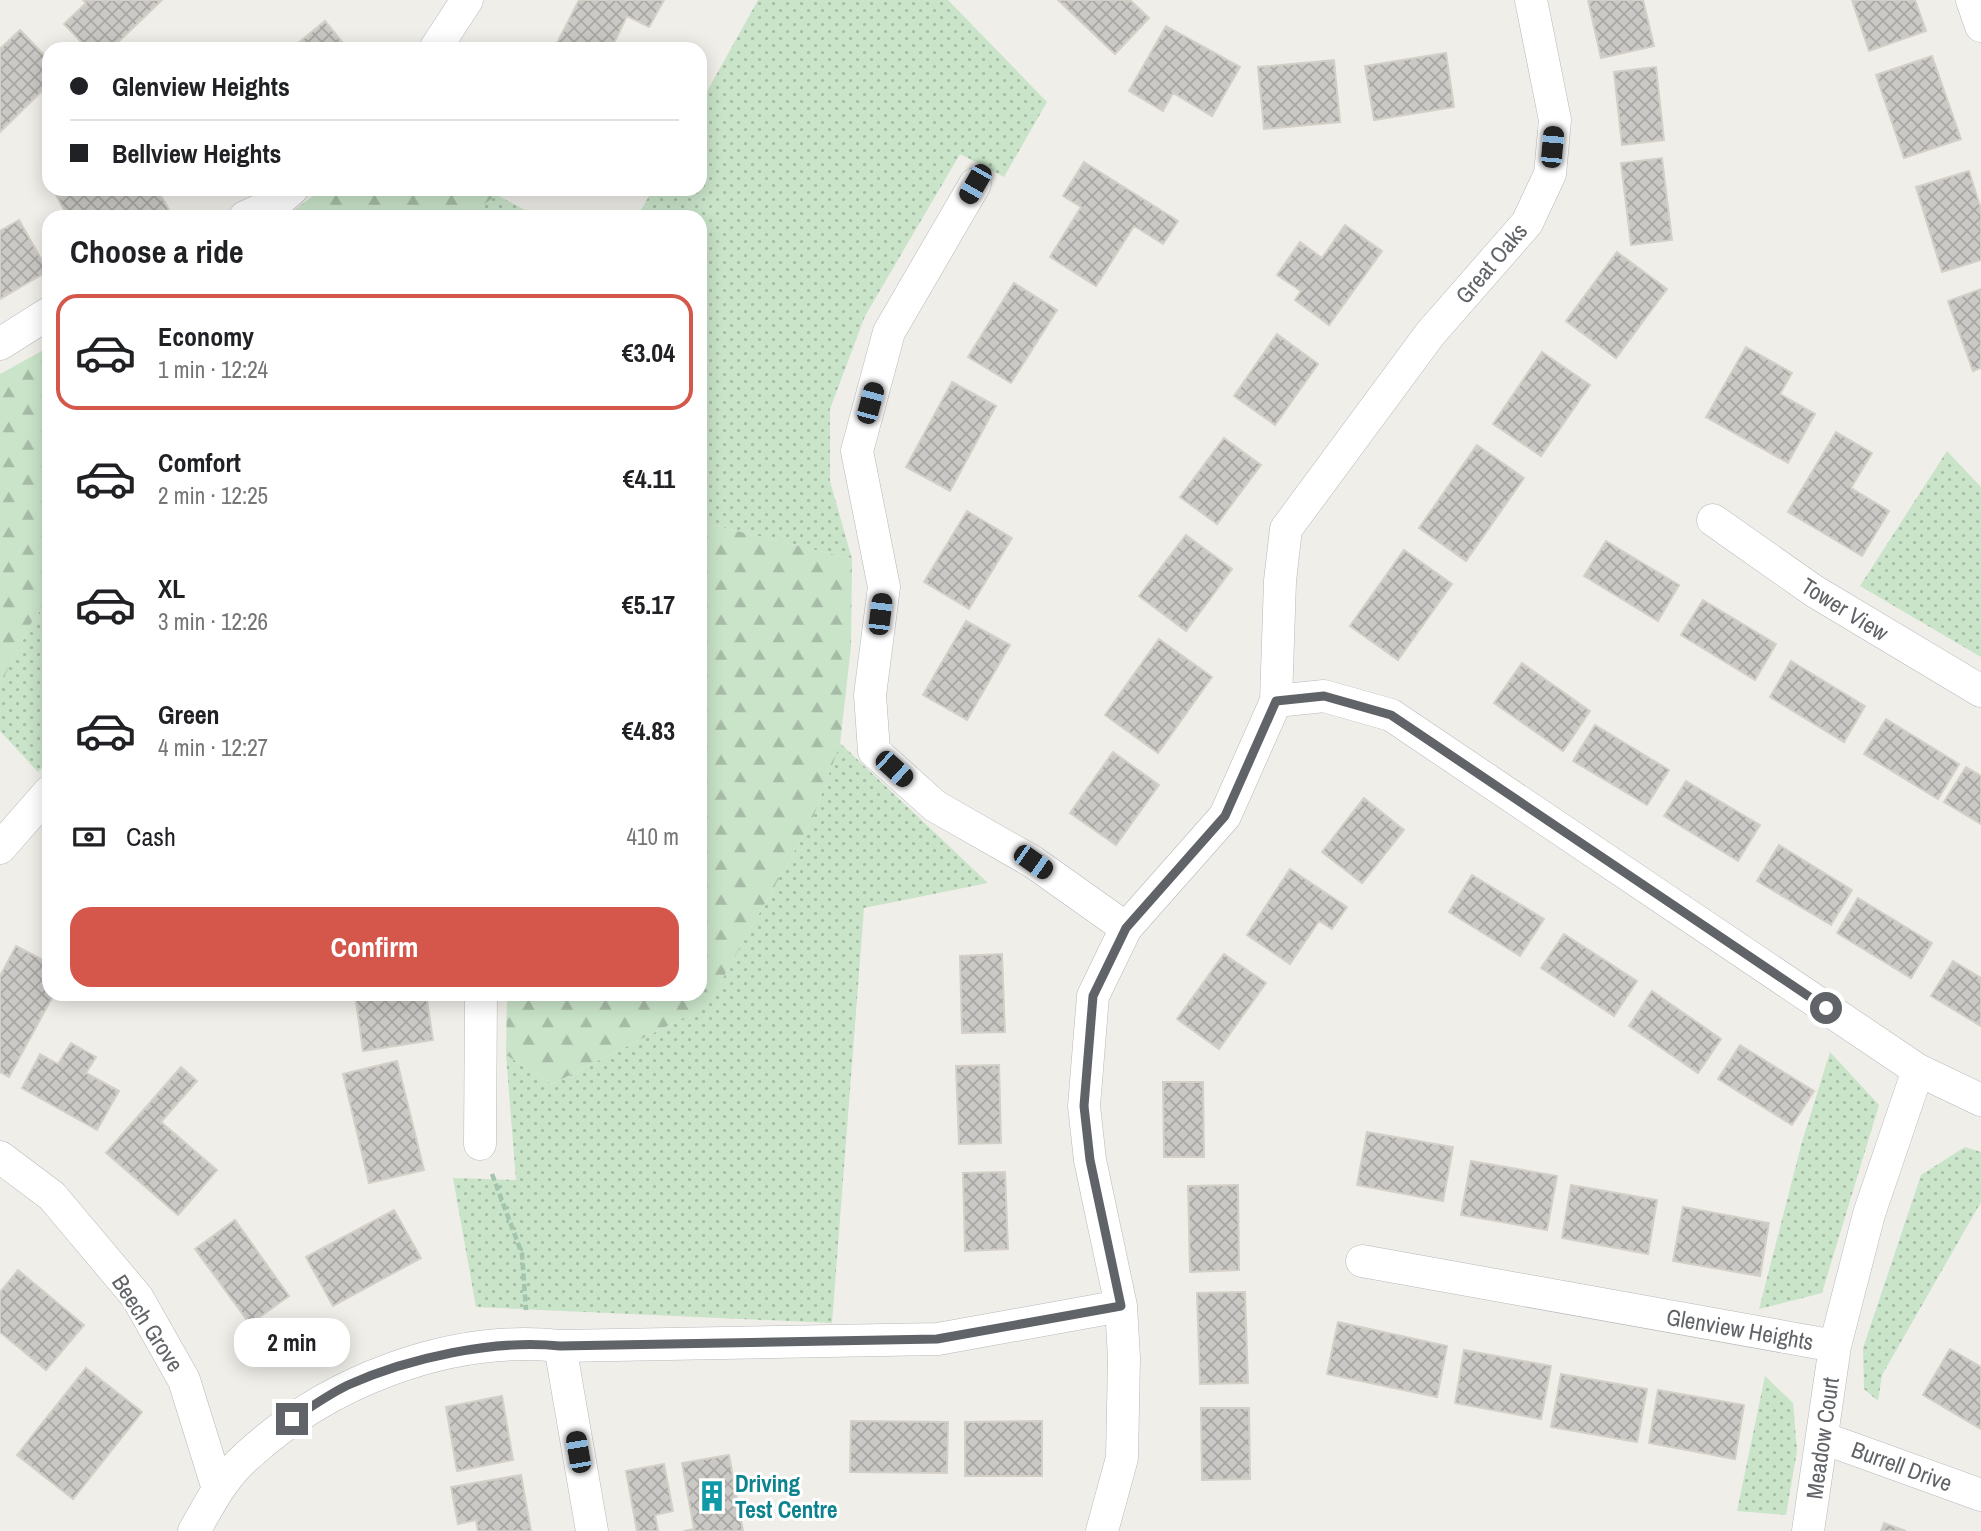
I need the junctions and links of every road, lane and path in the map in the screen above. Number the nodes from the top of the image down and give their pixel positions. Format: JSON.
{"nodes":[{"id":1,"x":467,"y":0,"type":"edge"},
{"id":2,"x":1531,"y":0,"type":"edge"},
{"id":3,"x":1972,"y":0,"type":"edge"},
{"id":4,"x":1981,"y":26,"type":"edge"},
{"id":5,"x":440,"y":42,"type":"edge"},
{"id":6,"x":975,"y":184,"type":"dead end"},
{"id":7,"x":284,"y":196,"type":"edge"},
{"id":8,"x":261,"y":210,"type":"edge"},
{"id":9,"x":42,"y":317,"type":"edge"},
{"id":10,"x":0,"y":344,"type":"edge"},
{"id":11,"x":1713,"y":520,"type":"dead end"},
{"id":12,"x":1981,"y":691,"type":"edge"},
{"id":13,"x":1276,"y":701,"type":"junction"},
{"id":14,"x":42,"y":800,"type":"edge"},
{"id":15,"x":0,"y":848,"type":"edge"},
{"id":16,"x":1126,"y":928,"type":"junction"},
{"id":17,"x":481,"y":1001,"type":"edge"},
{"id":18,"x":1918,"y":1070,"type":"junction"},
{"id":19,"x":1981,"y":1100,"type":"edge"},
{"id":20,"x":480,"y":1144,"type":"joint"},
{"id":21,"x":0,"y":1157,"type":"edge"},
{"id":22,"x":1362,"y":1261,"type":"dead end"},
{"id":23,"x":1121,"y":1306,"type":"junction"},
{"id":24,"x":528,"y":1343,"type":"junction"},
{"id":25,"x":560,"y":1346,"type":"junction"},
{"id":26,"x":1835,"y":1346,"type":"junction"},
{"id":27,"x":1822,"y":1437,"type":"junction"},
{"id":28,"x":218,"y":1489,"type":"junction"},
{"id":29,"x":1981,"y":1495,"type":"edge"},
{"id":30,"x":194,"y":1531,"type":"edge"},
{"id":31,"x":592,"y":1531,"type":"edge"},
{"id":32,"x":1102,"y":1531,"type":"edge"},
{"id":33,"x":1808,"y":1531,"type":"edge"}],
"edges":[{"from":1,"to":5,"type":"street"},
{"from":2,"to":13,"type":"street","name":"Great Oaks"},
{"from":3,"to":4,"type":"street"},
{"from":6,"to":16,"type":"street"},
{"from":7,"to":8,"type":"street"},
{"from":9,"to":10,"type":"street"},
{"from":11,"to":12,"type":"street","name":"Tower View"},
{"from":13,"to":16,"type":"street"},
{"from":13,"to":18,"type":"street"},
{"from":14,"to":15,"type":"street"},
{"from":16,"to":23,"type":"street"},
{"from":17,"to":20,"type":"street"},
{"from":18,"to":19,"type":"street"},
{"from":18,"to":26,"type":"street","name":"Glenview Heights"},
{"from":20,"to":24,"type":"path"},
{"from":21,"to":28,"type":"street","name":"Beech Grove"},
{"from":22,"to":26,"type":"street","name":"Glenview Heights"},
{"from":23,"to":25,"type":"street"},
{"from":23,"to":32,"type":"street"},
{"from":24,"to":25,"type":"street"},
{"from":24,"to":28,"type":"street"},
{"from":25,"to":31,"type":"street"},
{"from":26,"to":27,"type":"street","name":"Meadow Court"},
{"from":27,"to":29,"type":"street","name":"Burrell Drive"},
{"from":27,"to":33,"type":"street","name":"Meadow Court"},
{"from":28,"to":30,"type":"street"}]}
